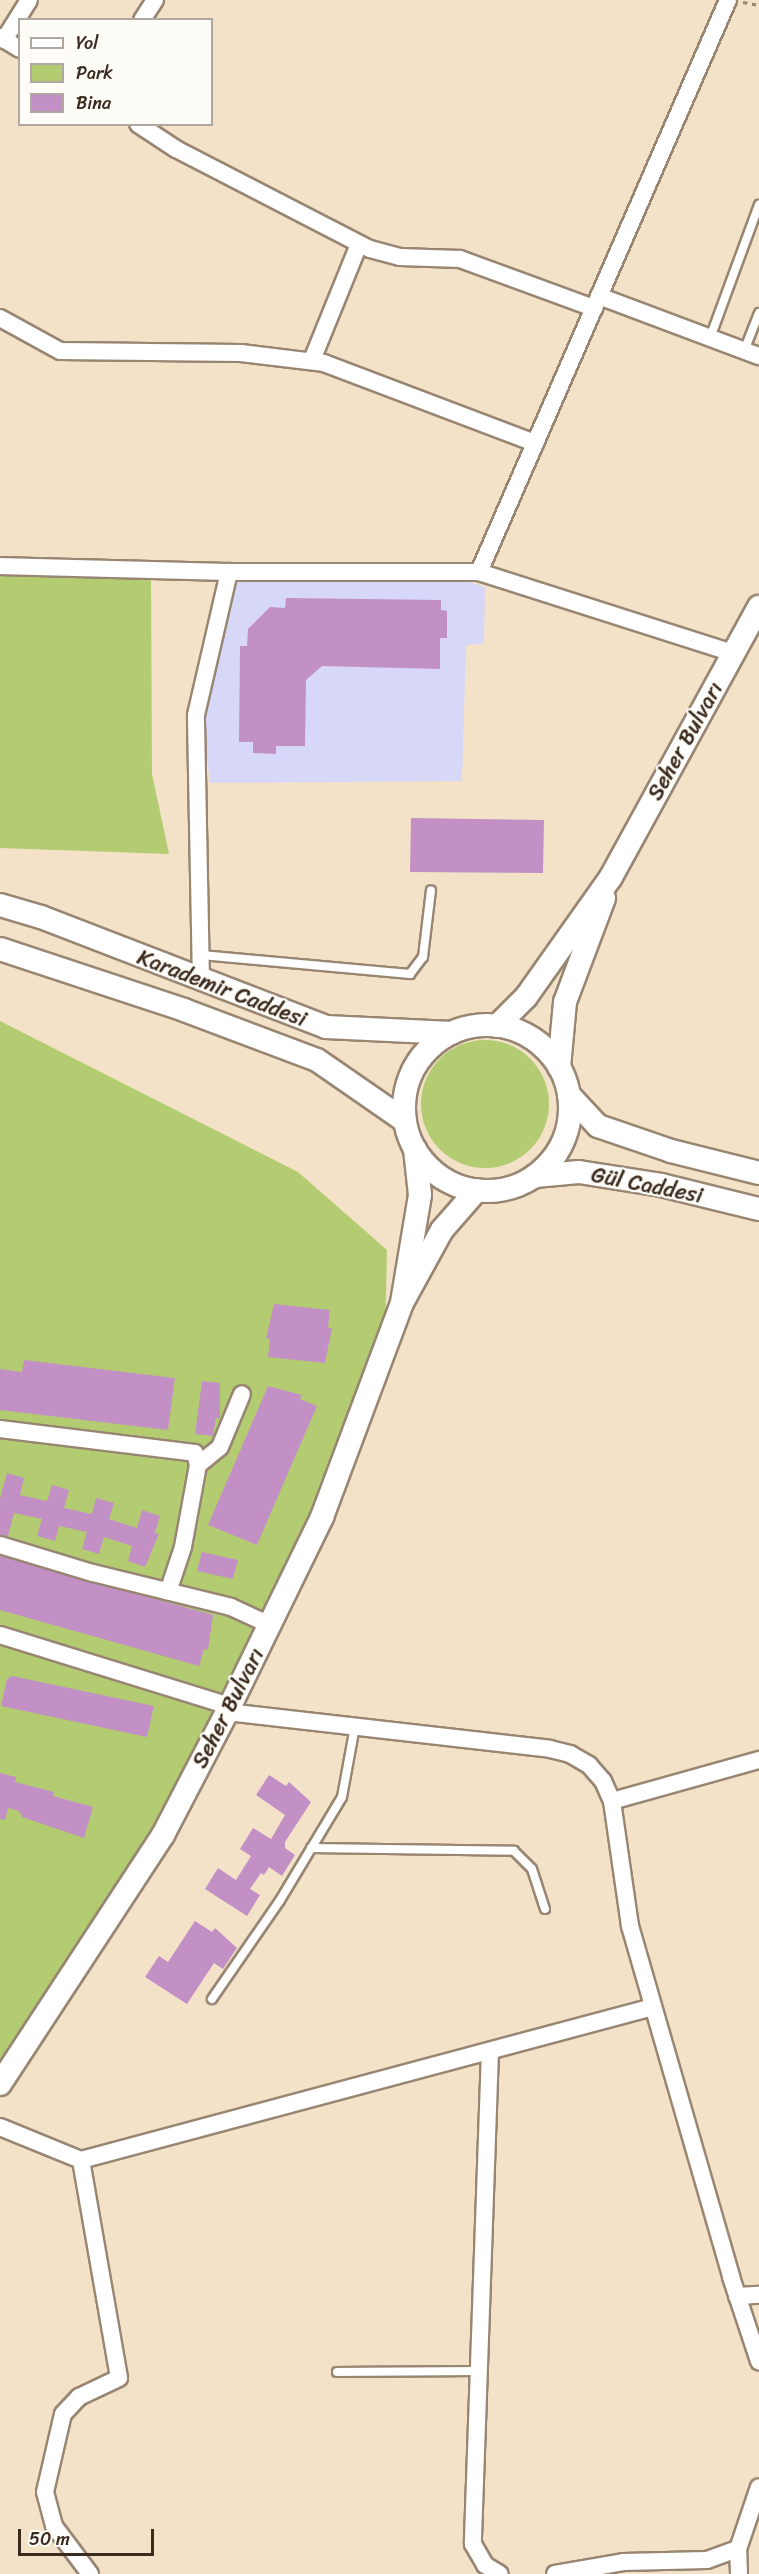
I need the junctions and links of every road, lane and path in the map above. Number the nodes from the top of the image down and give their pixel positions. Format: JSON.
{"nodes":[{"id":1,"x":29,"y":0,"type":"edge"},
{"id":2,"x":155,"y":0,"type":"edge"},
{"id":3,"x":728,"y":0,"type":"edge"},
{"id":4,"x":143,"y":18,"type":"edge"},
{"id":5,"x":2,"y":38,"type":"edge"},
{"id":6,"x":18,"y":48,"type":"edge"},
{"id":7,"x":141,"y":126,"type":"edge"},
{"id":8,"x":759,"y":205,"type":"edge"},
{"id":9,"x":359,"y":244,"type":"junction"},
{"id":10,"x":596,"y":302,"type":"junction"},
{"id":11,"x":759,"y":313,"type":"edge"},
{"id":12,"x":0,"y":318,"type":"edge"},
{"id":13,"x":710,"y":338,"type":"junction"},
{"id":14,"x":752,"y":353,"type":"edge"},
{"id":15,"x":312,"y":360,"type":"junction"},
{"id":16,"x":535,"y":443,"type":"junction"},
{"id":17,"x":0,"y":566,"type":"edge"},
{"id":18,"x":229,"y":572,"type":"junction"},
{"id":19,"x":479,"y":572,"type":"junction"},
{"id":20,"x":758,"y":611,"type":"edge"},
{"id":21,"x":733,"y":652,"type":"junction"},
{"id":22,"x":611,"y":877,"type":"junction"},
{"id":23,"x":431,"y":890,"type":"dead end"},
{"id":24,"x":0,"y":905,"type":"edge"},
{"id":25,"x":0,"y":949,"type":"edge"},
{"id":26,"x":201,"y":955,"type":"junction"},
{"id":27,"x":201,"y":981,"type":"junction"},
{"id":28,"x":497,"y":1026,"type":"junction"},
{"id":29,"x":452,"y":1033,"type":"junction"},
{"id":30,"x":559,"y":1067,"type":"junction"},
{"id":31,"x":569,"y":1095,"type":"junction"},
{"id":32,"x":405,"y":1121,"type":"junction"},
{"id":33,"x":415,"y":1149,"type":"junction"},
{"id":34,"x":759,"y":1173,"type":"edge"},
{"id":35,"x":535,"y":1176,"type":"junction"},
{"id":36,"x":477,"y":1190,"type":"junction"},
{"id":37,"x":759,"y":1209,"type":"edge"},
{"id":38,"x":402,"y":1303,"type":"junction"},
{"id":39,"x":242,"y":1394,"type":"dead end"},
{"id":40,"x":0,"y":1429,"type":"edge"},
{"id":41,"x":198,"y":1465,"type":"junction"},
{"id":42,"x":0,"y":1545,"type":"edge"},
{"id":43,"x":168,"y":1592,"type":"junction"},
{"id":44,"x":270,"y":1625,"type":"junction"},
{"id":45,"x":0,"y":1635,"type":"edge"},
{"id":46,"x":229,"y":1709,"type":"junction"},
{"id":47,"x":355,"y":1726,"type":"junction"},
{"id":48,"x":759,"y":1760,"type":"edge"},
{"id":49,"x":612,"y":1801,"type":"junction"},
{"id":50,"x":311,"y":1848,"type":"junction"},
{"id":51,"x":545,"y":1909,"type":"dead end"},
{"id":52,"x":212,"y":1999,"type":"dead end"},
{"id":53,"x":653,"y":2007,"type":"junction"},
{"id":54,"x":490,"y":2051,"type":"junction"},
{"id":55,"x":0,"y":2084,"type":"edge"},
{"id":56,"x":0,"y":2127,"type":"edge"},
{"id":57,"x":81,"y":2160,"type":"junction"},
{"id":58,"x":759,"y":2295,"type":"edge"},
{"id":59,"x":737,"y":2296,"type":"junction"},
{"id":60,"x":759,"y":2361,"type":"edge"},
{"id":61,"x":477,"y":2371,"type":"junction"},
{"id":62,"x":337,"y":2372,"type":"dead end"},
{"id":63,"x":759,"y":2487,"type":"edge"},
{"id":64,"x":738,"y":2549,"type":"junction"},
{"id":65,"x":90,"y":2574,"type":"edge"},
{"id":66,"x":500,"y":2574,"type":"edge"},
{"id":67,"x":555,"y":2574,"type":"edge"},
{"id":68,"x":738,"y":2574,"type":"edge"}],
"edges":[{"from":1,"to":5,"type":"street"},
{"from":2,"to":4,"type":"street"},
{"from":3,"to":10,"type":"street"},
{"from":5,"to":6,"type":"street"},
{"from":7,"to":9,"type":"street"},
{"from":8,"to":13,"type":"lane"},
{"from":9,"to":10,"type":"street"},
{"from":9,"to":15,"type":"street"},
{"from":10,"to":13,"type":"street"},
{"from":10,"to":16,"type":"street"},
{"from":11,"to":14,"type":"lane"},
{"from":12,"to":15,"type":"street"},
{"from":13,"to":14,"type":"street"},
{"from":15,"to":16,"type":"street"},
{"from":16,"to":19,"type":"street"},
{"from":17,"to":18,"type":"street"},
{"from":18,"to":19,"type":"street"},
{"from":18,"to":26,"type":"street"},
{"from":19,"to":21,"type":"street"},
{"from":20,"to":21,"type":"street","name":"Seher Bulvarı"},
{"from":21,"to":22,"type":"street","name":"Seher Bulvarı"},
{"from":22,"to":28,"type":"street","name":"Seher Bulvarı"},
{"from":22,"to":30,"type":"street","name":"Seher Bulvarı"},
{"from":23,"to":26,"type":"lane"},
{"from":24,"to":27,"type":"street","name":"Karademir Caddesi"},
{"from":25,"to":32,"type":"street","name":"Karademir Caddesi"},
{"from":26,"to":27,"type":"street"},
{"from":27,"to":29,"type":"street","name":"Karademir Caddesi"},
{"from":28,"to":29,"type":"street"},
{"from":28,"to":30,"type":"street"},
{"from":29,"to":32,"type":"street"},
{"from":30,"to":31,"type":"street"},
{"from":31,"to":34,"type":"street","name":"Gül Caddesi"},
{"from":31,"to":35,"type":"street"},
{"from":32,"to":33,"type":"street"},
{"from":33,"to":36,"type":"street"},
{"from":33,"to":38,"type":"street","name":"Seher Bulvarı"},
{"from":35,"to":36,"type":"street"},
{"from":35,"to":37,"type":"street","name":"Gül Caddesi"},
{"from":36,"to":38,"type":"street","name":"Seher Bulvarı"},
{"from":38,"to":44,"type":"street","name":"Seher Bulvarı"},
{"from":39,"to":41,"type":"street"},
{"from":40,"to":41,"type":"street"},
{"from":41,"to":43,"type":"street"},
{"from":42,"to":43,"type":"street"},
{"from":43,"to":44,"type":"street"},
{"from":44,"to":46,"type":"street","name":"Seher Bulvarı"},
{"from":45,"to":46,"type":"street"},
{"from":46,"to":47,"type":"street"},
{"from":46,"to":55,"type":"street","name":"Seher Bulvarı"},
{"from":47,"to":49,"type":"street"},
{"from":47,"to":50,"type":"lane"},
{"from":48,"to":49,"type":"street"},
{"from":49,"to":53,"type":"street"},
{"from":50,"to":51,"type":"lane"},
{"from":50,"to":52,"type":"lane"},
{"from":53,"to":54,"type":"street"},
{"from":53,"to":59,"type":"street"},
{"from":54,"to":57,"type":"street"},
{"from":54,"to":61,"type":"street"},
{"from":56,"to":57,"type":"street"},
{"from":57,"to":65,"type":"street"},
{"from":58,"to":59,"type":"street"},
{"from":59,"to":60,"type":"street"},
{"from":61,"to":62,"type":"lane"},
{"from":61,"to":66,"type":"street"},
{"from":63,"to":64,"type":"street"},
{"from":64,"to":67,"type":"street"},
{"from":64,"to":68,"type":"street"}]}
